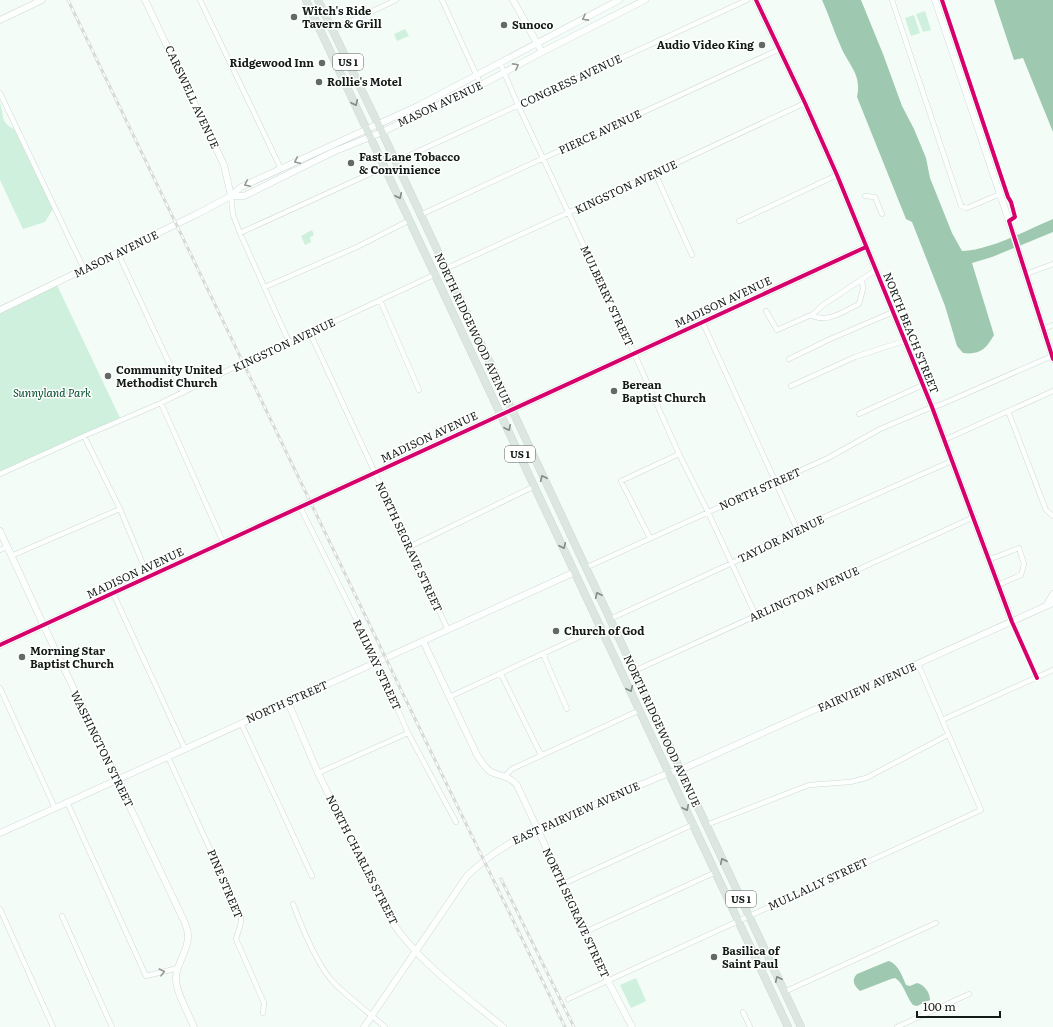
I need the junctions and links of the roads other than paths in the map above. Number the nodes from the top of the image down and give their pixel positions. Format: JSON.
{"nodes":[{"id":1,"x":42,"y":0,"type":"edge"},
{"id":2,"x":145,"y":0,"type":"edge"},
{"id":3,"x":200,"y":0,"type":"edge"},
{"id":4,"x":306,"y":0,"type":"edge"},
{"id":5,"x":318,"y":0,"type":"edge"},
{"id":6,"x":396,"y":0,"type":"edge"},
{"id":7,"x":442,"y":0,"type":"edge"},
{"id":8,"x":513,"y":0,"type":"edge"},
{"id":9,"x":619,"y":0,"type":"edge"},
{"id":10,"x":645,"y":0,"type":"edge"},
{"id":11,"x":747,"y":0,"type":"edge"},
{"id":12,"x":756,"y":0,"type":"edge"},
{"id":13,"x":892,"y":0,"type":"edge"},
{"id":14,"x":935,"y":0,"type":"edge"},
{"id":15,"x":0,"y":20,"type":"edge"},
{"id":16,"x":332,"y":30,"type":"junction"},
{"id":17,"x":537,"y":43,"type":"junction"},
{"id":18,"x":780,"y":49,"type":"junction"},
{"id":19,"x":542,"y":52,"type":"junction"},
{"id":20,"x":500,"y":63,"type":"junction"},
{"id":21,"x":504,"y":73,"type":"junction"},
{"id":22,"x":477,"y":75,"type":"junction"},
{"id":23,"x":481,"y":85,"type":"junction"},
{"id":24,"x":0,"y":93,"type":"edge"},
{"id":25,"x":805,"y":103,"type":"junction"},
{"id":26,"x":518,"y":105,"type":"junction"},
{"id":27,"x":378,"y":124,"type":"junction"},
{"id":28,"x":367,"y":129,"type":"junction"},
{"id":29,"x":382,"y":132,"type":"junction"},
{"id":30,"x":371,"y":136,"type":"junction"},
{"id":31,"x":543,"y":159,"type":"junction"},
{"id":32,"x":395,"y":162,"type":"junction"},
{"id":33,"x":385,"y":167,"type":"junction"},
{"id":34,"x":281,"y":169,"type":"junction"},
{"id":35,"x":655,"y":174,"type":"junction"},
{"id":36,"x":837,"y":175,"type":"junction"},
{"id":37,"x":1000,"y":194,"type":"junction"},
{"id":38,"x":231,"y":196,"type":"junction"},
{"id":39,"x":865,"y":196,"type":"dead end"},
{"id":40,"x":568,"y":213,"type":"junction"},
{"id":41,"x":882,"y":214,"type":"dead end"},
{"id":42,"x":420,"y":215,"type":"junction"},
{"id":43,"x":410,"y":220,"type":"junction"},
{"id":44,"x":739,"y":221,"type":"dead end"},
{"id":45,"x":240,"y":233,"type":"junction"},
{"id":46,"x":866,"y":246,"type":"junction"},
{"id":47,"x":118,"y":253,"type":"junction"},
{"id":48,"x":692,"y":255,"type":"dead end"},
{"id":49,"x":1053,"y":264,"type":"edge"},
{"id":50,"x":84,"y":269,"type":"junction"},
{"id":51,"x":445,"y":269,"type":"junction"},
{"id":52,"x":876,"y":270,"type":"junction"},
{"id":53,"x":436,"y":274,"type":"junction"},
{"id":54,"x":1026,"y":274,"type":"junction"},
{"id":55,"x":862,"y":279,"type":"junction"},
{"id":56,"x":265,"y":287,"type":"junction"},
{"id":57,"x":380,"y":300,"type":"junction"},
{"id":58,"x":0,"y":310,"type":"edge"},
{"id":59,"x":766,"y":311,"type":"dead end"},
{"id":60,"x":893,"y":312,"type":"junction"},
{"id":61,"x":811,"y":316,"type":"junction"},
{"id":62,"x":702,"y":321,"type":"junction"},
{"id":63,"x":1053,"y":325,"type":"edge"},
{"id":64,"x":1043,"y":329,"type":"junction"},
{"id":65,"x":310,"y":333,"type":"junction"},
{"id":66,"x":904,"y":340,"type":"junction"},
{"id":67,"x":289,"y":342,"type":"junction"},
{"id":68,"x":634,"y":353,"type":"junction"},
{"id":69,"x":1052,"y":357,"type":"edge"},
{"id":70,"x":789,"y":359,"type":"dead end"},
{"id":71,"x":923,"y":385,"type":"junction"},
{"id":72,"x":791,"y":386,"type":"dead end"},
{"id":73,"x":419,"y":390,"type":"dead end"},
{"id":74,"x":1053,"y":391,"type":"edge"},
{"id":75,"x":183,"y":393,"type":"junction"},
{"id":76,"x":161,"y":403,"type":"junction"},
{"id":77,"x":932,"y":407,"type":"junction"},
{"id":78,"x":511,"y":410,"type":"junction"},
{"id":79,"x":1008,"y":411,"type":"junction"},
{"id":80,"x":501,"y":414,"type":"junction"},
{"id":81,"x":859,"y":414,"type":"dead end"},
{"id":82,"x":84,"y":436,"type":"junction"},
{"id":83,"x":944,"y":440,"type":"junction"},
{"id":84,"x":679,"y":454,"type":"junction"},
{"id":85,"x":952,"y":461,"type":"junction"},
{"id":86,"x":374,"y":473,"type":"junction"},
{"id":87,"x":0,"y":474,"type":"edge"},
{"id":88,"x":776,"y":482,"type":"junction"},
{"id":89,"x":535,"y":486,"type":"junction"},
{"id":90,"x":300,"y":507,"type":"junction"},
{"id":91,"x":120,"y":509,"type":"junction"},
{"id":92,"x":708,"y":512,"type":"junction"},
{"id":93,"x":1053,"y":516,"type":"edge"},
{"id":94,"x":974,"y":517,"type":"junction"},
{"id":95,"x":797,"y":529,"type":"junction"},
{"id":96,"x":0,"y":531,"type":"edge"},
{"id":97,"x":650,"y":538,"type":"junction"},
{"id":98,"x":223,"y":542,"type":"junction"},
{"id":99,"x":7,"y":547,"type":"junction"},
{"id":100,"x":409,"y":547,"type":"junction"},
{"id":101,"x":0,"y":550,"type":"edge"},
{"id":102,"x":11,"y":556,"type":"junction"},
{"id":103,"x":988,"y":560,"type":"junction"},
{"id":104,"x":732,"y":563,"type":"junction"},
{"id":105,"x":585,"y":568,"type":"junction"},
{"id":106,"x":575,"y":572,"type":"junction"},
{"id":107,"x":148,"y":576,"type":"junction"},
{"id":108,"x":998,"y":585,"type":"junction"},
{"id":109,"x":113,"y":593,"type":"junction"},
{"id":110,"x":1053,"y":594,"type":"edge"},
{"id":111,"x":1053,"y":603,"type":"edge"},
{"id":112,"x":1045,"y":606,"type":"junction"},
{"id":113,"x":756,"y":616,"type":"junction"},
{"id":114,"x":610,"y":619,"type":"junction"},
{"id":115,"x":1012,"y":622,"type":"junction"},
{"id":116,"x":43,"y":624,"type":"junction"},
{"id":117,"x":602,"y":627,"type":"junction"},
{"id":118,"x":448,"y":630,"type":"junction"},
{"id":119,"x":423,"y":641,"type":"junction"},
{"id":120,"x":0,"y":644,"type":"edge"},
{"id":121,"x":543,"y":654,"type":"junction"},
{"id":122,"x":377,"y":661,"type":"junction"},
{"id":123,"x":618,"y":664,"type":"junction"},
{"id":124,"x":918,"y":664,"type":"junction"},
{"id":125,"x":1053,"y":670,"type":"edge"},
{"id":126,"x":634,"y":671,"type":"junction"},
{"id":127,"x":501,"y":674,"type":"junction"},
{"id":128,"x":1036,"y":678,"type":"junction"},
{"id":129,"x":0,"y":688,"type":"edge"},
{"id":130,"x":449,"y":697,"type":"junction"},
{"id":131,"x":288,"y":702,"type":"junction"},
{"id":132,"x":567,"y":709,"type":"dead end"},
{"id":133,"x":640,"y":710,"type":"junction"},
{"id":134,"x":942,"y":720,"type":"junction"},
{"id":135,"x":241,"y":723,"type":"junction"},
{"id":136,"x":408,"y":733,"type":"junction"},
{"id":137,"x":948,"y":736,"type":"junction"},
{"id":138,"x":185,"y":749,"type":"junction"},
{"id":139,"x":541,"y":755,"type":"junction"},
{"id":140,"x":168,"y":757,"type":"junction"},
{"id":141,"x":680,"y":770,"type":"junction"},
{"id":142,"x":318,"y":773,"type":"junction"},
{"id":143,"x":669,"y":773,"type":"junction"},
{"id":144,"x":505,"y":776,"type":"junction"},
{"id":145,"x":117,"y":779,"type":"junction"},
{"id":146,"x":67,"y":802,"type":"junction"},
{"id":147,"x":55,"y":808,"type":"junction"},
{"id":148,"x":456,"y":822,"type":"dead end"},
{"id":149,"x":694,"y":824,"type":"junction"},
{"id":150,"x":706,"y":825,"type":"junction"},
{"id":151,"x":537,"y":829,"type":"junction"},
{"id":152,"x":0,"y":833,"type":"edge"},
{"id":153,"x":716,"y":872,"type":"junction"},
{"id":154,"x":312,"y":876,"type":"dead end"},
{"id":155,"x":563,"y":884,"type":"junction"},
{"id":156,"x":293,"y":904,"type":"dead end"},
{"id":157,"x":0,"y":909,"type":"edge"},
{"id":158,"x":62,"y":916,"type":"dead end"},
{"id":159,"x":749,"y":916,"type":"junction"},
{"id":160,"x":739,"y":921,"type":"junction"},
{"id":161,"x":936,"y":923,"type":"dead end"},
{"id":162,"x":585,"y":932,"type":"junction"},
{"id":163,"x":416,"y":952,"type":"junction"},
{"id":164,"x":178,"y":968,"type":"junction"},
{"id":165,"x":608,"y":981,"type":"junction"},
{"id":166,"x":784,"y":992,"type":"junction"},
{"id":167,"x":969,"y":994,"type":"dead end"},
{"id":168,"x":568,"y":999,"type":"dead end"},
{"id":169,"x":744,"y":1012,"type":"dead end"},
{"id":170,"x":263,"y":1013,"type":"dead end"},
{"id":171,"x":372,"y":1015,"type":"junction"},
{"id":172,"x":53,"y":1027,"type":"edge"},
{"id":173,"x":112,"y":1027,"type":"edge"},
{"id":174,"x":194,"y":1027,"type":"edge"},
{"id":175,"x":364,"y":1027,"type":"edge"},
{"id":176,"x":386,"y":1027,"type":"edge"},
{"id":177,"x":503,"y":1027,"type":"edge"},
{"id":178,"x":632,"y":1027,"type":"edge"},
{"id":179,"x":750,"y":1027,"type":"edge"},
{"id":180,"x":788,"y":1027,"type":"edge"},
{"id":181,"x":801,"y":1027,"type":"edge"},
{"id":182,"x":897,"y":1027,"type":"edge"}],
"edges":[{"from":1,"to":15,"type":"street"},
{"from":2,"to":38,"type":"street","name":"CARSWELL AVENUE"},
{"from":3,"to":34,"type":"street"},
{"from":4,"to":28,"type":"main road","name":"NORTH RIDGEWOOD AVENUE","number":"US 1","one_way":true},
{"from":5,"to":16,"type":"main road","name":"NORTH RIDGEWOOD AVENUE","number":"US 1"},
{"from":6,"to":16,"type":"street"},
{"from":7,"to":22,"type":"street"},
{"from":8,"to":17,"type":"street"},
{"from":9,"to":17,"type":"street","name":"MASON AVENUE","one_way":true},
{"from":10,"to":19,"type":"street","name":"MASON AVENUE"},
{"from":11,"to":26,"type":"street","name":"CONGRESS AVENUE"},
{"from":12,"to":18,"type":"street","name":"NORTH BEACH STREET"},
{"from":13,"to":37,"type":"street"},
{"from":14,"to":37,"type":"street"},
{"from":16,"to":27,"type":"main road","name":"NORTH RIDGEWOOD AVENUE","number":"US 1"},
{"from":17,"to":19,"type":"street"},
{"from":17,"to":20,"type":"street","name":"MASON AVENUE"},
{"from":18,"to":25,"type":"street","name":"NORTH BEACH STREET"},
{"from":18,"to":31,"type":"street","name":"PIERCE AVENUE"},
{"from":21,"to":19,"type":"street","name":"MASON AVENUE","one_way":true},
{"from":20,"to":21,"type":"street","name":"MULBERRY STREET"},
{"from":20,"to":22,"type":"street","name":"MASON AVENUE"},
{"from":21,"to":23,"type":"street","name":"MASON AVENUE"},
{"from":21,"to":26,"type":"street","name":"MULBERRY STREET"},
{"from":22,"to":23,"type":"street"},
{"from":22,"to":27,"type":"street","name":"MASON AVENUE"},
{"from":23,"to":29,"type":"street","name":"MASON AVENUE"},
{"from":24,"to":50,"type":"street"},
{"from":25,"to":35,"type":"street","name":"KINGSTON AVENUE"},
{"from":25,"to":36,"type":"street","name":"NORTH BEACH STREET"},
{"from":26,"to":31,"type":"street","name":"MULBERRY STREET"},
{"from":26,"to":32,"type":"street","name":"CONGRESS AVENUE"},
{"from":27,"to":28,"type":"street","name":"MASON AVENUE"},
{"from":27,"to":29,"type":"main road","name":"NORTH RIDGEWOOD AVENUE","number":"US 1"},
{"from":28,"to":30,"type":"main road","name":"NORTH RIDGEWOOD AVENUE","number":"US 1"},
{"from":28,"to":34,"type":"street","name":"MASON AVENUE","one_way":true},
{"from":29,"to":30,"type":"street","name":"MASON AVENUE"},
{"from":29,"to":32,"type":"main road","name":"NORTH RIDGEWOOD AVENUE","number":"US 1"},
{"from":30,"to":33,"type":"main road","name":"NORTH RIDGEWOOD AVENUE","number":"US 1"},
{"from":30,"to":38,"type":"street","name":"MASON AVENUE"},
{"from":31,"to":40,"type":"street","name":"MULBERRY STREET"},
{"from":31,"to":42,"type":"street","name":"PIERCE AVENUE"},
{"from":32,"to":42,"type":"main road","name":"NORTH RIDGEWOOD AVENUE","number":"US 1"},
{"from":33,"to":43,"type":"main road","name":"NORTH RIDGEWOOD AVENUE","number":"US 1","one_way":true},
{"from":33,"to":45,"type":"street"},
{"from":34,"to":38,"type":"street","name":"MASON AVENUE","one_way":true},
{"from":35,"to":40,"type":"street","name":"KINGSTON AVENUE"},
{"from":35,"to":48,"type":"street"},
{"from":36,"to":44,"type":"street"},
{"from":36,"to":46,"type":"street","name":"NORTH BEACH STREET"},
{"from":37,"to":54,"type":"street"},
{"from":38,"to":45,"type":"street"},
{"from":38,"to":47,"type":"street","name":"MASON AVENUE"},
{"from":39,"to":41,"type":"street"},
{"from":40,"to":51,"type":"street","name":"KINGSTON AVENUE"},
{"from":40,"to":68,"type":"street","name":"MULBERRY STREET"},
{"from":42,"to":51,"type":"main road","name":"NORTH RIDGEWOOD AVENUE","number":"US 1"},
{"from":43,"to":53,"type":"main road","name":"NORTH RIDGEWOOD AVENUE","number":"US 1"},
{"from":43,"to":56,"type":"street"},
{"from":45,"to":56,"type":"street"},
{"from":46,"to":52,"type":"street","name":"NORTH BEACH STREET"},
{"from":46,"to":62,"type":"street","name":"MADISON AVENUE"},
{"from":47,"to":50,"type":"street","name":"MASON AVENUE"},
{"from":47,"to":75,"type":"street"},
{"from":49,"to":54,"type":"street"},
{"from":50,"to":58,"type":"street","name":"MASON AVENUE"},
{"from":51,"to":78,"type":"main road","name":"NORTH RIDGEWOOD AVENUE","number":"US 1"},
{"from":52,"to":55,"type":"street"},
{"from":52,"to":60,"type":"street","name":"NORTH BEACH STREET"},
{"from":53,"to":57,"type":"street","name":"KINGSTON AVENUE"},
{"from":53,"to":80,"type":"main road","name":"NORTH RIDGEWOOD AVENUE","number":"US 1"},
{"from":54,"to":64,"type":"street"},
{"from":55,"to":61,"type":"street"},
{"from":55,"to":61,"type":"street"},
{"from":56,"to":67,"type":"street"},
{"from":57,"to":65,"type":"street","name":"KINGSTON AVENUE"},
{"from":57,"to":73,"type":"street"},
{"from":59,"to":61,"type":"street"},
{"from":60,"to":66,"type":"street","name":"NORTH BEACH STREET"},
{"from":60,"to":70,"type":"street"},
{"from":62,"to":68,"type":"street","name":"MADISON AVENUE"},
{"from":62,"to":88,"type":"street"},
{"from":63,"to":64,"type":"street"},
{"from":64,"to":69,"type":"street"},
{"from":65,"to":67,"type":"street","name":"KINGSTON AVENUE"},
{"from":65,"to":86,"type":"street","name":"NORTH SEGRAVE STREET"},
{"from":66,"to":71,"type":"street","name":"NORTH BEACH STREET"},
{"from":66,"to":72,"type":"street"},
{"from":67,"to":75,"type":"street","name":"KINGSTON AVENUE"},
{"from":68,"to":78,"type":"street","name":"MADISON AVENUE"},
{"from":68,"to":84,"type":"street","name":"MULBERRY STREET"},
{"from":69,"to":77,"type":"street","name":"NORTH STREET"},
{"from":71,"to":77,"type":"street","name":"NORTH BEACH STREET"},
{"from":71,"to":81,"type":"street"},
{"from":74,"to":79,"type":"street"},
{"from":75,"to":76,"type":"street","name":"KINGSTON AVENUE"},
{"from":76,"to":82,"type":"street","name":"KINGSTON AVENUE"},
{"from":76,"to":98,"type":"street"},
{"from":77,"to":83,"type":"street","name":"NORTH BEACH STREET"},
{"from":77,"to":88,"type":"street","name":"NORTH STREET"},
{"from":78,"to":80,"type":"street","name":"MADISON AVENUE"},
{"from":105,"to":78,"type":"main road","name":"NORTH RIDGEWOOD AVENUE","number":"US 1","one_way":true},
{"from":79,"to":83,"type":"street"},
{"from":79,"to":93,"type":"street"},
{"from":80,"to":86,"type":"street","name":"MADISON AVENUE"},
{"from":80,"to":89,"type":"main road","name":"NORTH RIDGEWOOD AVENUE","number":"US 1","one_way":true},
{"from":82,"to":87,"type":"street","name":"KINGSTON AVENUE"},
{"from":82,"to":91,"type":"street"},
{"from":83,"to":85,"type":"street","name":"NORTH BEACH STREET"},
{"from":84,"to":92,"type":"street","name":"MULBERRY STREET"},
{"from":84,"to":97,"type":"street"},
{"from":85,"to":94,"type":"street","name":"NORTH BEACH STREET"},
{"from":85,"to":95,"type":"street","name":"TAYLOR AVENUE"},
{"from":86,"to":90,"type":"street","name":"MADISON AVENUE"},
{"from":86,"to":100,"type":"street","name":"NORTH SEGRAVE STREET"},
{"from":88,"to":92,"type":"street","name":"NORTH STREET"},
{"from":88,"to":95,"type":"street"},
{"from":89,"to":100,"type":"street"},
{"from":89,"to":106,"type":"main road","name":"NORTH RIDGEWOOD AVENUE","number":"US 1","one_way":true},
{"from":90,"to":98,"type":"street","name":"MADISON AVENUE"},
{"from":90,"to":122,"type":"street","name":"RAILWAY STREET"},
{"from":91,"to":102,"type":"street"},
{"from":91,"to":107,"type":"street"},
{"from":92,"to":97,"type":"street","name":"NORTH STREET"},
{"from":92,"to":104,"type":"street","name":"MULBERRY STREET"},
{"from":94,"to":103,"type":"street","name":"NORTH BEACH STREET"},
{"from":94,"to":113,"type":"street","name":"ARLINGTON AVENUE"},
{"from":95,"to":104,"type":"street","name":"TAYLOR AVENUE"},
{"from":96,"to":99,"type":"street","name":"WASHINGTON STREET"},
{"from":97,"to":105,"type":"street","name":"NORTH STREET"},
{"from":98,"to":107,"type":"street","name":"MADISON AVENUE"},
{"from":99,"to":101,"type":"street"},
{"from":99,"to":102,"type":"street","name":"WASHINGTON STREET"},
{"from":100,"to":118,"type":"street","name":"NORTH SEGRAVE STREET"},
{"from":102,"to":116,"type":"street","name":"WASHINGTON STREET"},
{"from":103,"to":108,"type":"street","name":"NORTH BEACH STREET"},
{"from":103,"to":108,"type":"street"},
{"from":104,"to":113,"type":"street","name":"MULBERRY STREET"},
{"from":104,"to":114,"type":"street","name":"TAYLOR AVENUE"},
{"from":114,"to":105,"type":"main road","name":"NORTH RIDGEWOOD AVENUE","number":"US 1","one_way":true},
{"from":106,"to":117,"type":"main road","name":"NORTH RIDGEWOOD AVENUE","number":"US 1"},
{"from":106,"to":118,"type":"street","name":"NORTH STREET"},
{"from":107,"to":109,"type":"street","name":"MADISON AVENUE"},
{"from":108,"to":115,"type":"street","name":"NORTH BEACH STREET"},
{"from":109,"to":116,"type":"street","name":"MADISON AVENUE"},
{"from":109,"to":138,"type":"street"},
{"from":110,"to":112,"type":"street"},
{"from":111,"to":112,"type":"street","name":"FAIRVIEW AVENUE"},
{"from":112,"to":115,"type":"street","name":"FAIRVIEW AVENUE"},
{"from":113,"to":126,"type":"street","name":"ARLINGTON AVENUE"},
{"from":114,"to":126,"type":"main road","name":"NORTH RIDGEWOOD AVENUE","number":"US 1"},
{"from":115,"to":124,"type":"street","name":"FAIRVIEW AVENUE"},
{"from":115,"to":128,"type":"street","name":"NORTH BEACH STREET"},
{"from":116,"to":120,"type":"street","name":"MADISON AVENUE"},
{"from":116,"to":145,"type":"street","name":"WASHINGTON STREET"},
{"from":117,"to":121,"type":"street"},
{"from":117,"to":123,"type":"main road","name":"NORTH RIDGEWOOD AVENUE","number":"US 1"},
{"from":118,"to":119,"type":"street","name":"NORTH STREET"},
{"from":119,"to":122,"type":"street","name":"NORTH STREET"},
{"from":119,"to":130,"type":"street","name":"NORTH SEGRAVE STREET"},
{"from":121,"to":127,"type":"street"},
{"from":121,"to":132,"type":"street"},
{"from":122,"to":131,"type":"street","name":"NORTH STREET"},
{"from":122,"to":136,"type":"street","name":"RAILWAY STREET"},
{"from":123,"to":126,"type":"main road"},
{"from":123,"to":133,"type":"main road","name":"NORTH RIDGEWOOD AVENUE","number":"US 1","one_way":true},
{"from":124,"to":134,"type":"street"},
{"from":124,"to":141,"type":"street","name":"FAIRVIEW AVENUE"},
{"from":125,"to":128,"type":"street"},
{"from":126,"to":141,"type":"main road","name":"NORTH RIDGEWOOD AVENUE","number":"US 1"},
{"from":127,"to":130,"type":"street"},
{"from":127,"to":139,"type":"street"},
{"from":128,"to":134,"type":"street"},
{"from":129,"to":147,"type":"street"},
{"from":130,"to":144,"type":"street","name":"NORTH SEGRAVE STREET"},
{"from":131,"to":135,"type":"street","name":"NORTH STREET"},
{"from":131,"to":142,"type":"street","name":"NORTH CHARLES STREET"},
{"from":133,"to":139,"type":"street"},
{"from":133,"to":143,"type":"main road","name":"NORTH RIDGEWOOD AVENUE","number":"US 1"},
{"from":134,"to":137,"type":"street"},
{"from":135,"to":138,"type":"street","name":"NORTH STREET"},
{"from":135,"to":154,"type":"street"},
{"from":136,"to":142,"type":"street"},
{"from":136,"to":148,"type":"street","name":"RAILWAY STREET"},
{"from":137,"to":150,"type":"street"},
{"from":137,"to":159,"type":"street","name":"MULLALLY STREET"},
{"from":138,"to":140,"type":"street","name":"NORTH STREET"},
{"from":139,"to":144,"type":"street"},
{"from":140,"to":145,"type":"street","name":"NORTH STREET"},
{"from":140,"to":170,"type":"street","name":"PINE STREET"},
{"from":141,"to":143,"type":"street","name":"EAST FAIRVIEW AVENUE"},
{"from":141,"to":150,"type":"main road","name":"NORTH RIDGEWOOD AVENUE","number":"US 1"},
{"from":142,"to":163,"type":"street","name":"NORTH CHARLES STREET"},
{"from":143,"to":149,"type":"main road","name":"NORTH RIDGEWOOD AVENUE","number":"US 1","one_way":true},
{"from":143,"to":151,"type":"street","name":"EAST FAIRVIEW AVENUE"},
{"from":144,"to":151,"type":"street","name":"NORTH SEGRAVE STREET"},
{"from":145,"to":146,"type":"street","name":"NORTH STREET"},
{"from":145,"to":164,"type":"street","name":"WASHINGTON STREET"},
{"from":146,"to":147,"type":"street","name":"NORTH STREET"},
{"from":146,"to":164,"type":"street","one_way":true},
{"from":147,"to":152,"type":"street","name":"NORTH STREET"},
{"from":149,"to":153,"type":"main road","name":"NORTH RIDGEWOOD AVENUE","number":"US 1"},
{"from":149,"to":155,"type":"street"},
{"from":159,"to":150,"type":"main road","name":"NORTH RIDGEWOOD AVENUE","number":"US 1","one_way":true},
{"from":151,"to":155,"type":"street","name":"NORTH SEGRAVE STREET"},
{"from":151,"to":163,"type":"street","name":"EAST FAIRVIEW AVENUE"},
{"from":153,"to":160,"type":"main road","name":"NORTH RIDGEWOOD AVENUE","number":"US 1"},
{"from":153,"to":162,"type":"street"},
{"from":155,"to":162,"type":"street","name":"NORTH SEGRAVE STREET"},
{"from":156,"to":171,"type":"street"},
{"from":157,"to":172,"type":"street"},
{"from":158,"to":173,"type":"street"},
{"from":159,"to":160,"type":"street","name":"MULLALLY STREET"},
{"from":166,"to":159,"type":"main road","name":"NORTH RIDGEWOOD AVENUE","number":"US 1","one_way":true},
{"from":160,"to":165,"type":"street","name":"MULLALLY STREET"},
{"from":160,"to":180,"type":"main road","name":"NORTH RIDGEWOOD AVENUE","number":"US 1"},
{"from":161,"to":166,"type":"street"},
{"from":162,"to":165,"type":"street","name":"NORTH SEGRAVE STREET"},
{"from":163,"to":171,"type":"street","name":"EAST FAIRVIEW AVENUE"},
{"from":163,"to":177,"type":"street","name":"NORTH CHARLES STREET"},
{"from":164,"to":174,"type":"street"},
{"from":165,"to":168,"type":"street","name":"MULLALLY STREET"},
{"from":165,"to":178,"type":"street","name":"NORTH SEGRAVE STREET"},
{"from":166,"to":181,"type":"main road","name":"NORTH RIDGEWOOD AVENUE","number":"US 1"},
{"from":167,"to":182,"type":"street"},
{"from":169,"to":179,"type":"street"},
{"from":171,"to":175,"type":"street","name":"EAST FAIRVIEW AVENUE"},
{"from":171,"to":176,"type":"street"}]}
